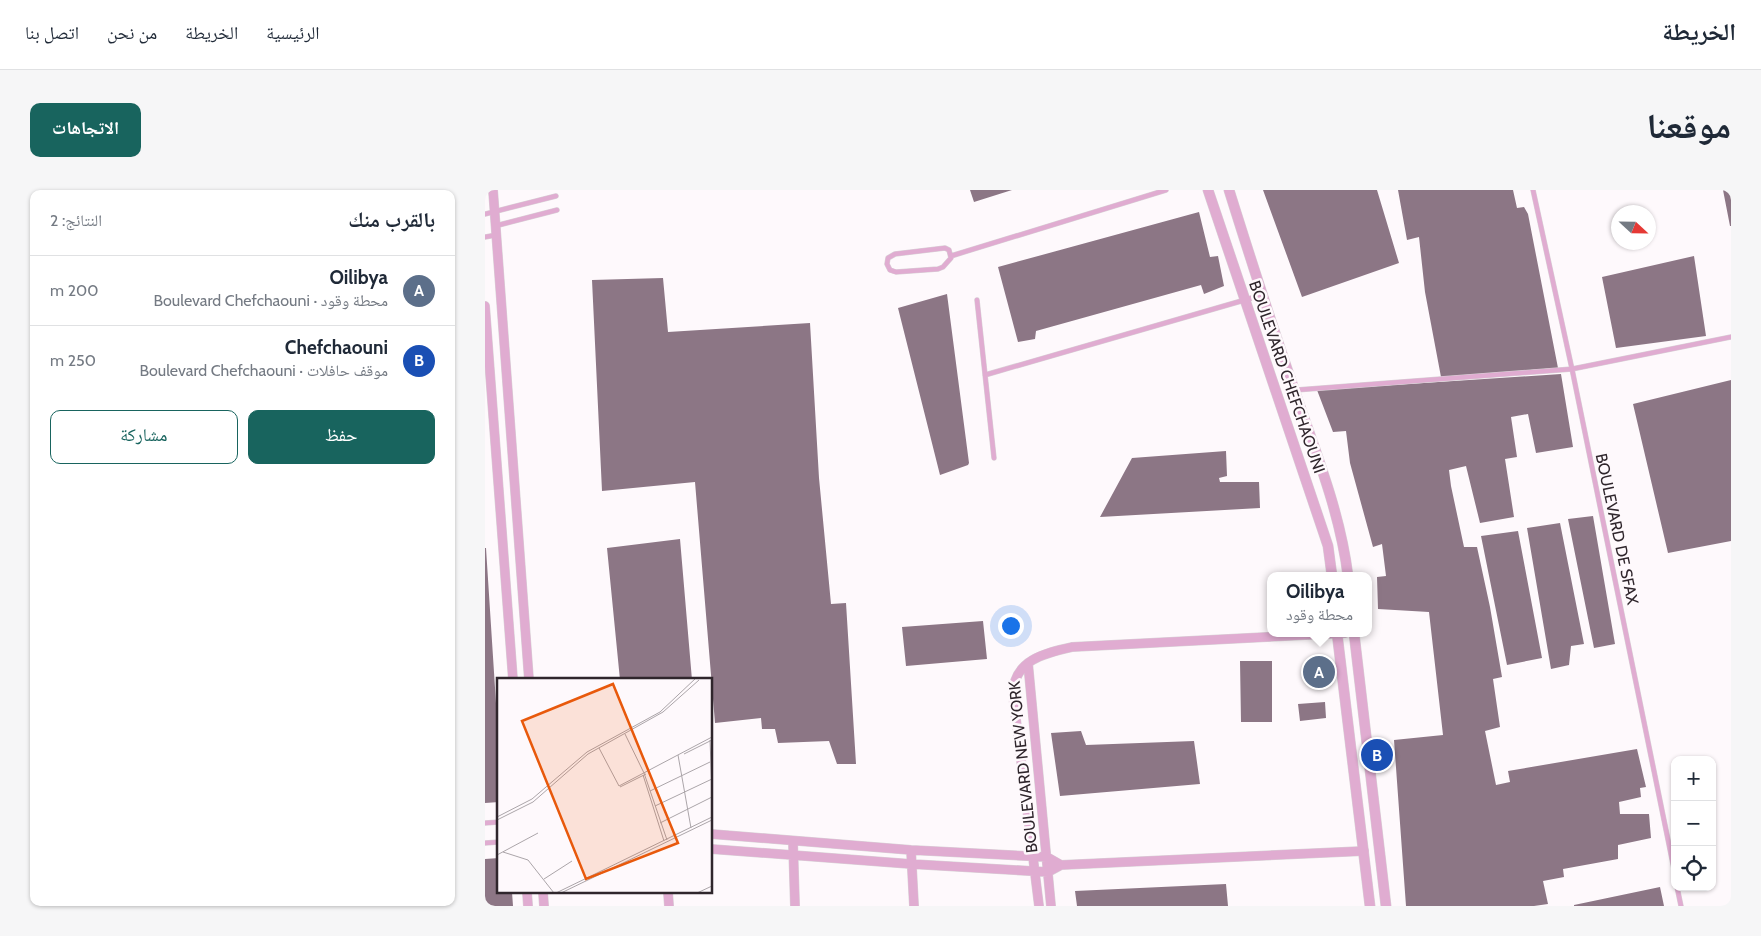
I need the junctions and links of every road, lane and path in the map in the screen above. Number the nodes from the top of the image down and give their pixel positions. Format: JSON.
{"nodes":[{"id":1,"x":493,"y":190,"type":"edge"},
{"id":2,"x":1166,"y":190,"type":"edge"},
{"id":3,"x":1208,"y":190,"type":"edge"},
{"id":4,"x":1229,"y":190,"type":"edge"},
{"id":5,"x":1533,"y":190,"type":"edge"},
{"id":6,"x":556,"y":196,"type":"dead end"},
{"id":7,"x":557,"y":210,"type":"dead end"},
{"id":8,"x":495,"y":212,"type":"junction"},
{"id":9,"x":485,"y":214,"type":"edge"},
{"id":10,"x":495,"y":230,"type":"junction"},
{"id":11,"x":485,"y":237,"type":"edge"},
{"id":12,"x":951,"y":256,"type":"junction"},
{"id":13,"x":1262,"y":295,"type":"junction"},
{"id":14,"x":977,"y":300,"type":"dead end"},
{"id":15,"x":1245,"y":301,"type":"junction"},
{"id":16,"x":485,"y":306,"type":"edge"},
{"id":17,"x":1731,"y":337,"type":"edge"},
{"id":18,"x":1572,"y":369,"type":"junction"},
{"id":19,"x":985,"y":375,"type":"junction"},
{"id":20,"x":1294,"y":390,"type":"junction"},
{"id":21,"x":994,"y":458,"type":"dead end"},
{"id":22,"x":1331,"y":572,"type":"edge"},
{"id":23,"x":1347,"y":572,"type":"edge"},
{"id":24,"x":1276,"y":637,"type":"edge"},
{"id":25,"x":1337,"y":637,"type":"edge"},
{"id":26,"x":1354,"y":637,"type":"edge"},
{"id":27,"x":1027,"y":663,"type":"junction"},
{"id":28,"x":513,"y":678,"type":"edge"},
{"id":29,"x":529,"y":678,"type":"edge"},
{"id":30,"x":713,"y":834,"type":"edge"},
{"id":31,"x":793,"y":842,"type":"junction"},
{"id":32,"x":713,"y":849,"type":"edge"},
{"id":33,"x":911,"y":850,"type":"junction"},
{"id":34,"x":1364,"y":851,"type":"junction"},
{"id":35,"x":1671,"y":854,"type":"edge"},
{"id":36,"x":793,"y":855,"type":"junction"},
{"id":37,"x":1034,"y":857,"type":"junction"},
{"id":38,"x":1047,"y":857,"type":"junction"},
{"id":39,"x":911,"y":864,"type":"junction"},
{"id":40,"x":1061,"y":865,"type":"junction"},
{"id":41,"x":1036,"y":871,"type":"junction"},
{"id":42,"x":1048,"y":872,"type":"junction"},
{"id":43,"x":1678,"y":891,"type":"edge"},
{"id":44,"x":795,"y":906,"type":"edge"},
{"id":45,"x":914,"y":906,"type":"edge"},
{"id":46,"x":1039,"y":906,"type":"edge"},
{"id":47,"x":1051,"y":906,"type":"edge"},
{"id":48,"x":1370,"y":906,"type":"edge"},
{"id":49,"x":1385,"y":906,"type":"edge"},
{"id":50,"x":1681,"y":906,"type":"edge"}],
"edges":[{"from":1,"to":8,"type":"street"},
{"from":2,"to":12,"type":"lane"},
{"from":3,"to":15,"type":"street","name":"BOULEVARD CHEFCHAOUNI"},
{"from":4,"to":13,"type":"street","name":"BOULEVARD CHEFCHAOUNI"},
{"from":5,"to":18,"type":"lane","name":"BOULEVARD DE SFAX"},
{"from":6,"to":8,"type":"lane"},
{"from":7,"to":10,"type":"lane"},
{"from":8,"to":9,"type":"lane"},
{"from":8,"to":10,"type":"street"},
{"from":10,"to":11,"type":"lane"},
{"from":10,"to":29,"type":"street"},
{"from":12,"to":12,"type":"lane"},
{"from":13,"to":15,"type":"lane"},
{"from":13,"to":20,"type":"street","name":"BOULEVARD CHEFCHAOUNI"},
{"from":14,"to":19,"type":"lane"},
{"from":15,"to":19,"type":"lane"},
{"from":15,"to":22,"type":"street","name":"BOULEVARD CHEFCHAOUNI"},
{"from":16,"to":28,"type":"street"},
{"from":17,"to":18,"type":"lane"},
{"from":18,"to":20,"type":"lane"},
{"from":18,"to":35,"type":"lane","name":"BOULEVARD DE SFAX"},
{"from":19,"to":21,"type":"lane"},
{"from":20,"to":23,"type":"street","name":"BOULEVARD CHEFCHAOUNI"},
{"from":24,"to":27,"type":"street"},
{"from":25,"to":34,"type":"street"},
{"from":26,"to":49,"type":"street"},
{"from":27,"to":37,"type":"street","name":"BOULEVARD NEW YORK"},
{"from":27,"to":38,"type":"street","name":"BOULEVARD NEW YORK"},
{"from":30,"to":31,"type":"street"},
{"from":31,"to":33,"type":"street"},
{"from":31,"to":36,"type":"street"},
{"from":32,"to":36,"type":"street"},
{"from":33,"to":37,"type":"street"},
{"from":33,"to":39,"type":"street"},
{"from":34,"to":40,"type":"street"},
{"from":34,"to":48,"type":"street"},
{"from":36,"to":39,"type":"street"},
{"from":36,"to":44,"type":"street"},
{"from":37,"to":38,"type":"street"},
{"from":37,"to":41,"type":"street","name":"BOULEVARD NEW YORK"},
{"from":38,"to":40,"type":"street"},
{"from":38,"to":42,"type":"street","name":"BOULEVARD NEW YORK"},
{"from":39,"to":41,"type":"street"},
{"from":39,"to":45,"type":"street"},
{"from":40,"to":42,"type":"street"},
{"from":41,"to":42,"type":"street"},
{"from":41,"to":46,"type":"street","name":"BOULEVARD NEW YORK"},
{"from":42,"to":47,"type":"street","name":"BOULEVARD NEW YORK"},
{"from":43,"to":50,"type":"lane"}]}
